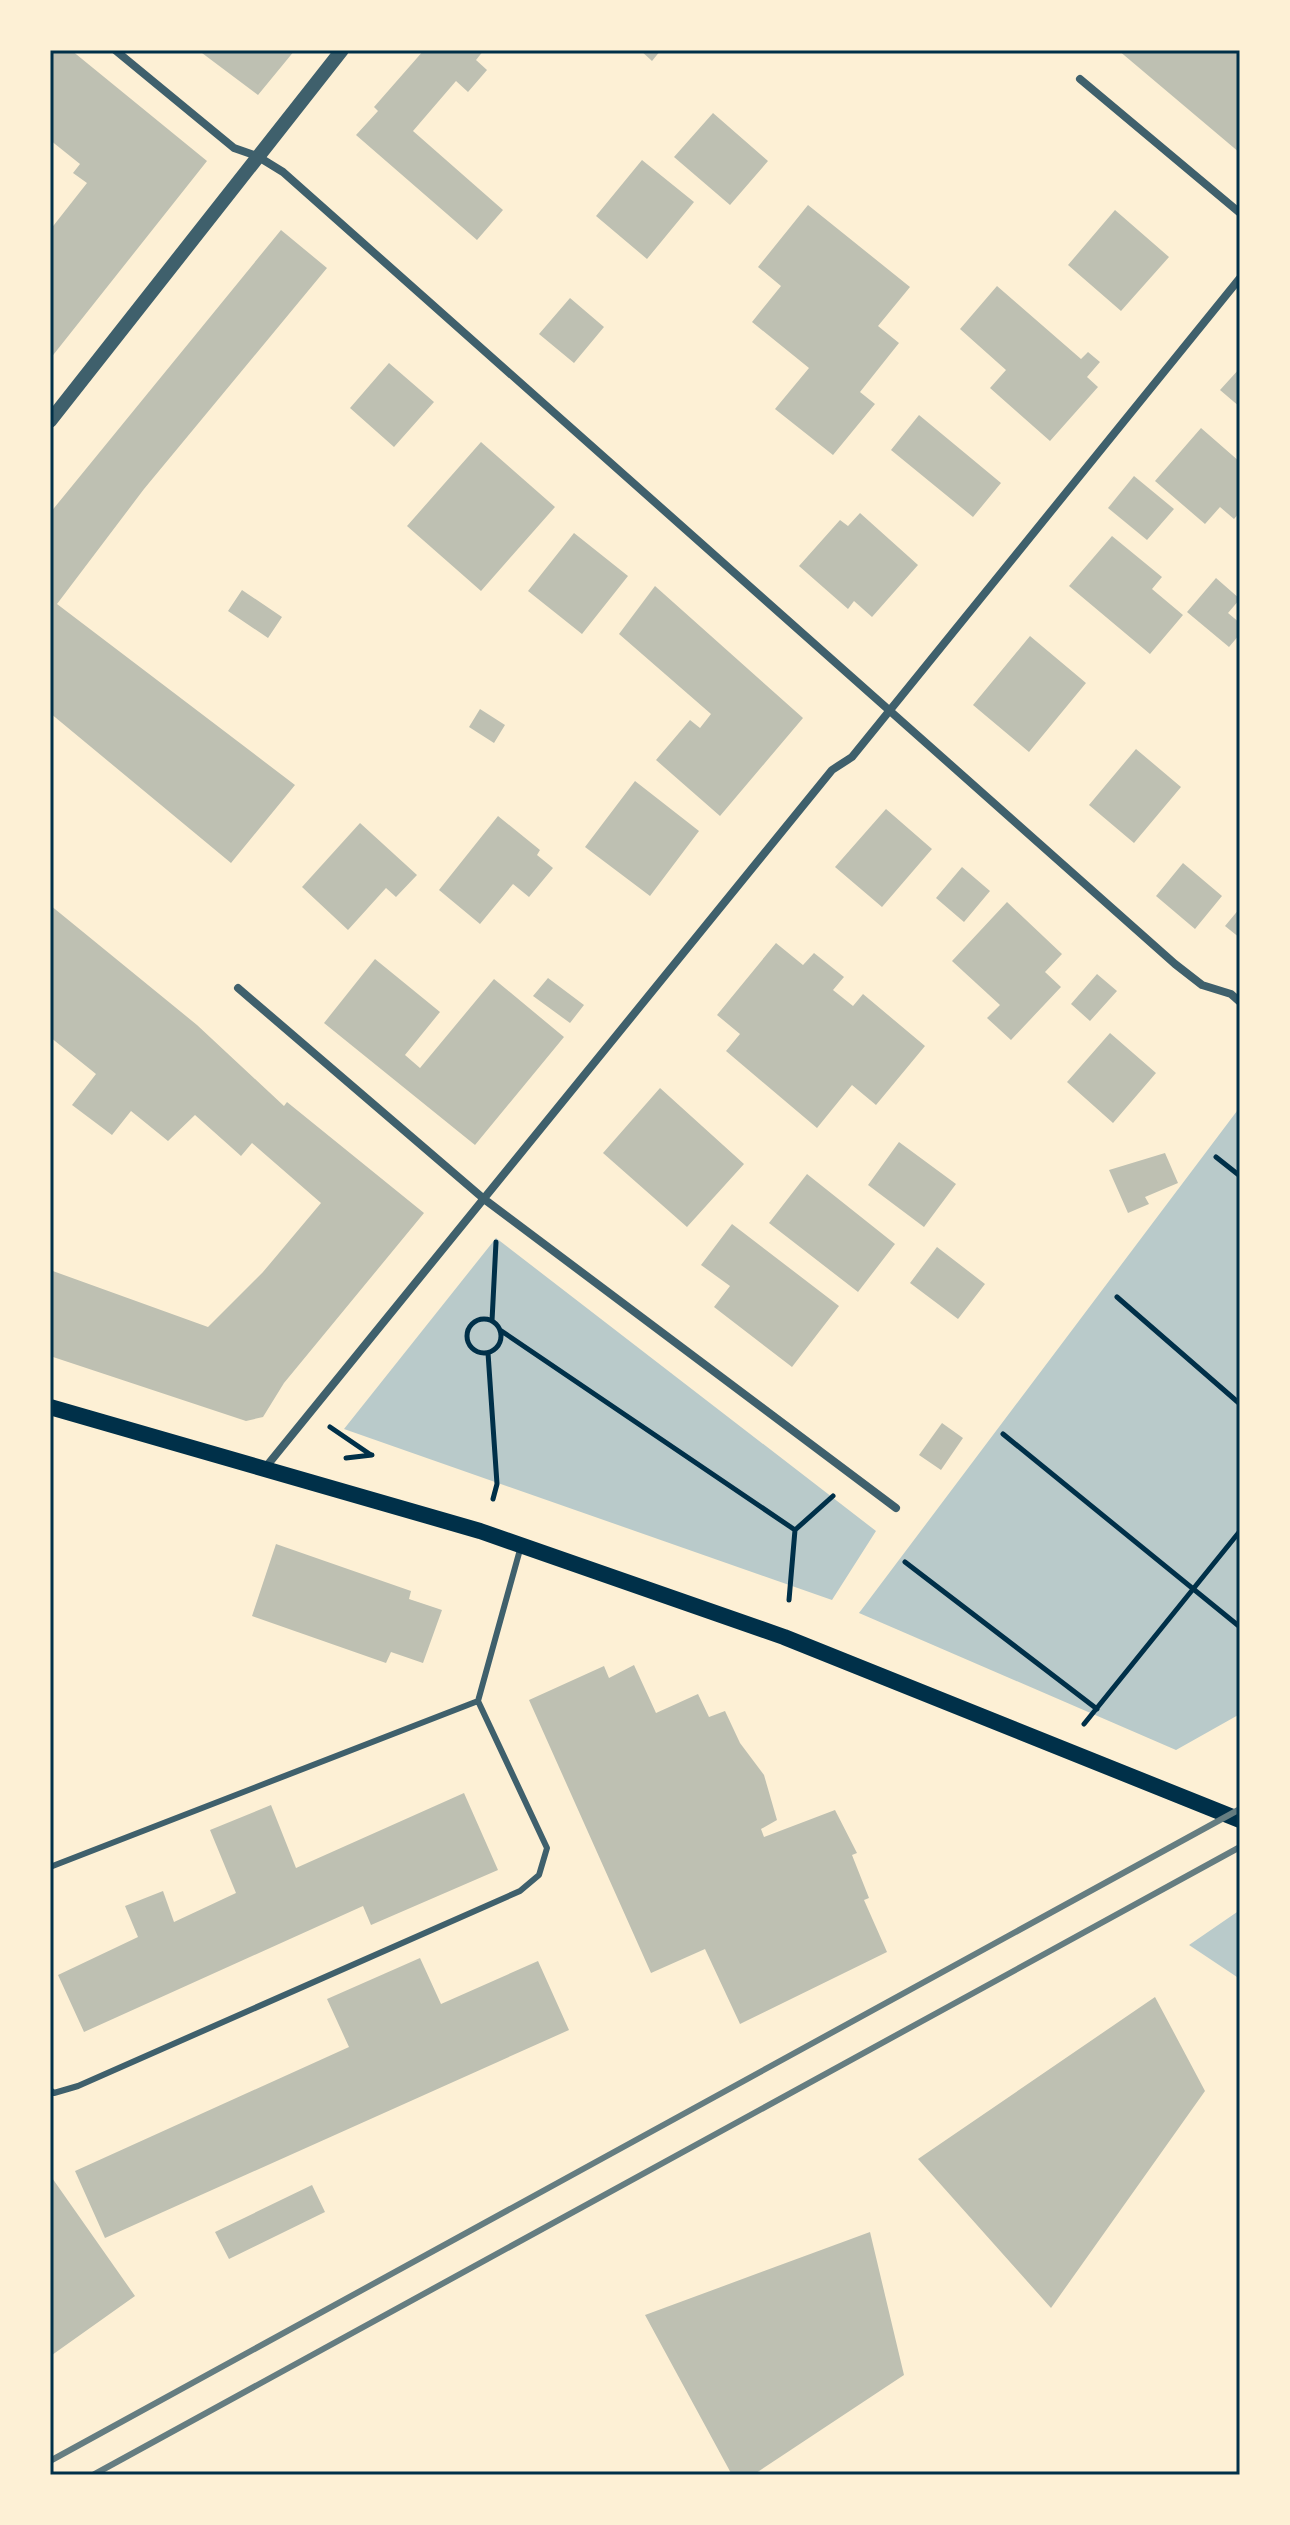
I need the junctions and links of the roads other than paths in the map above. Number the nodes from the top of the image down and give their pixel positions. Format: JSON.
{"nodes":[{"id":1,"x":115,"y":50,"type":"edge"},
{"id":2,"x":342,"y":50,"type":"edge"},
{"id":3,"x":1080,"y":79,"type":"dead end"},
{"id":4,"x":257,"y":156,"type":"junction"},
{"id":5,"x":1240,"y":213,"type":"edge"},
{"id":6,"x":1240,"y":278,"type":"edge"},
{"id":7,"x":50,"y":421,"type":"edge"},
{"id":8,"x":890,"y":711,"type":"junction"},
{"id":9,"x":238,"y":988,"type":"dead end"},
{"id":10,"x":1240,"y":1002,"type":"edge"},
{"id":11,"x":484,"y":1199,"type":"junction"},
{"id":12,"x":50,"y":1407,"type":"edge"},
{"id":13,"x":265,"y":1468,"type":"junction"},
{"id":14,"x":896,"y":1508,"type":"dead end"},
{"id":15,"x":521,"y":1546,"type":"junction"},
{"id":16,"x":478,"y":1701,"type":"junction"},
{"id":17,"x":1240,"y":1820,"type":"edge"},
{"id":18,"x":50,"y":1867,"type":"edge"},
{"id":19,"x":50,"y":2090,"type":"edge"}],
"edges":[{"from":1,"to":4,"type":"street"},
{"from":2,"to":4,"type":"street"},
{"from":3,"to":5,"type":"street"},
{"from":4,"to":7,"type":"street"},
{"from":4,"to":8,"type":"street"},
{"from":6,"to":8,"type":"street"},
{"from":8,"to":10,"type":"street"},
{"from":8,"to":11,"type":"street"},
{"from":9,"to":11,"type":"street"},
{"from":11,"to":13,"type":"street"},
{"from":11,"to":14,"type":"street"},
{"from":12,"to":13,"type":"main road"},
{"from":13,"to":15,"type":"main road"},
{"from":15,"to":16,"type":"lane"},
{"from":15,"to":17,"type":"main road"},
{"from":16,"to":18,"type":"lane"},
{"from":16,"to":19,"type":"lane"}]}
